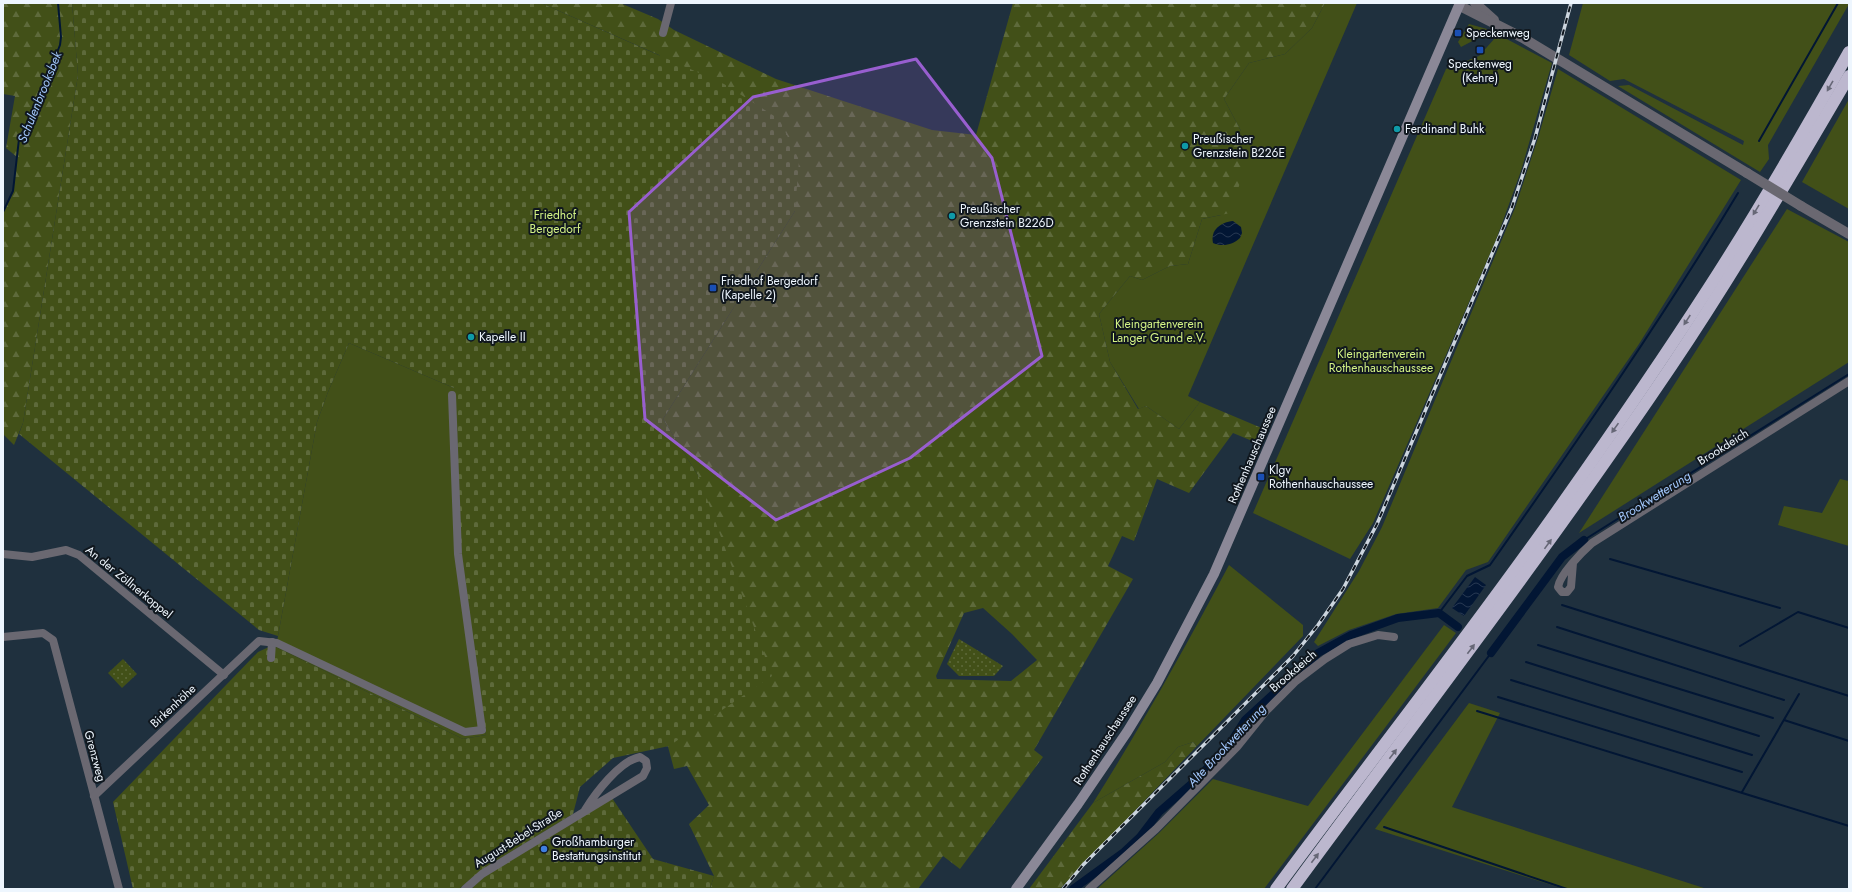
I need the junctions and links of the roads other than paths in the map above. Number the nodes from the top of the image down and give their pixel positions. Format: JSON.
{"nodes":[{"id":1,"x":671,"y":3,"type":"edge"},
{"id":2,"x":1475,"y":3,"type":"edge"},
{"id":3,"x":1460,"y":4,"type":"edge"},
{"id":4,"x":1498,"y":25,"type":"junction"},
{"id":5,"x":663,"y":33,"type":"dead end"},
{"id":6,"x":1849,"y":52,"type":"edge"},
{"id":7,"x":1849,"y":76,"type":"edge"},
{"id":8,"x":1849,"y":234,"type":"edge"},
{"id":9,"x":1849,"y":381,"type":"edge"},
{"id":10,"x":452,"y":395,"type":"dead end"},
{"id":11,"x":3,"y":554,"type":"edge"},
{"id":12,"x":1573,"y":564,"type":"dead end"},
{"id":13,"x":3,"y":637,"type":"edge"},
{"id":14,"x":1394,"y":638,"type":"dead end"},
{"id":15,"x":272,"y":642,"type":"junction"},
{"id":16,"x":271,"y":658,"type":"dead end"},
{"id":17,"x":224,"y":675,"type":"junction"},
{"id":18,"x":94,"y":796,"type":"junction"},
{"id":19,"x":585,"y":810,"type":"junction"},
{"id":20,"x":119,"y":889,"type":"edge"},
{"id":21,"x":465,"y":889,"type":"edge"},
{"id":22,"x":1016,"y":889,"type":"edge"},
{"id":23,"x":1089,"y":889,"type":"edge"},
{"id":24,"x":1276,"y":889,"type":"edge"},
{"id":25,"x":1292,"y":889,"type":"edge"}],
"edges":[{"from":1,"to":5,"type":"street"},
{"from":2,"to":4,"type":"street"},
{"from":3,"to":4,"type":"street"},
{"from":3,"to":22,"type":"main road","name":"Rothenhauschaussee"},
{"from":4,"to":8,"type":"street","bridge":true},
{"from":6,"to":24,"type":"highway","one_way":true},
{"from":25,"to":7,"type":"highway","one_way":true},
{"from":9,"to":12,"type":"street","name":"Brookdeich"},
{"from":10,"to":15,"type":"street"},
{"from":11,"to":17,"type":"street","name":"An der Zöllnerkoppel"},
{"from":13,"to":18,"type":"street","name":"Grenzweg"},
{"from":14,"to":23,"type":"street","name":"Brookdeich"},
{"from":15,"to":16,"type":"street"},
{"from":15,"to":17,"type":"street","name":"Birkenhöhe"},
{"from":17,"to":18,"type":"street","name":"Birkenhöhe"},
{"from":18,"to":20,"type":"street","name":"Grenzweg"},
{"from":19,"to":19,"type":"street","name":"August-Bebel-Straße"},
{"from":19,"to":21,"type":"street","name":"August-Bebel-Straße"}]}
